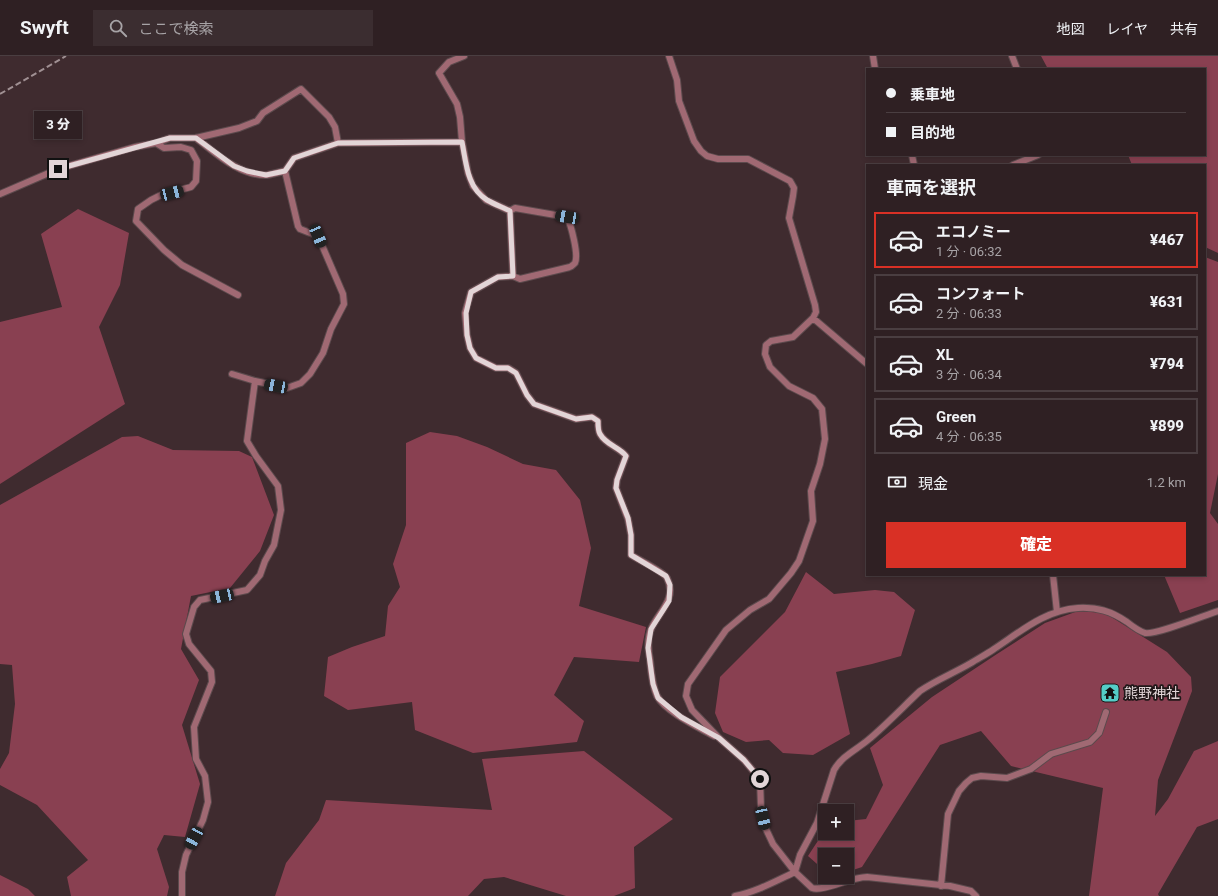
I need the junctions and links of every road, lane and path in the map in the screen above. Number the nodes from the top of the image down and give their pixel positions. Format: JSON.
{"nodes":[{"id":1,"x":464,"y":56,"type":"edge"},
{"id":2,"x":669,"y":56,"type":"edge"},
{"id":3,"x":873,"y":56,"type":"edge"},
{"id":4,"x":1012,"y":56,"type":"edge"},
{"id":5,"x":875,"y":68,"type":"edge"},
{"id":6,"x":1017,"y":68,"type":"edge"},
{"id":7,"x":196,"y":138,"type":"junction"},
{"id":8,"x":462,"y":142,"type":"junction"},
{"id":9,"x":156,"y":143,"type":"junction"},
{"id":10,"x":338,"y":143,"type":"junction"},
{"id":11,"x":1036,"y":156,"type":"edge"},
{"id":12,"x":1016,"y":164,"type":"edge"},
{"id":13,"x":285,"y":171,"type":"junction"},
{"id":14,"x":0,"y":194,"type":"edge"},
{"id":15,"x":510,"y":211,"type":"junction"},
{"id":16,"x":513,"y":276,"type":"junction"},
{"id":17,"x":238,"y":295,"type":"dead end"},
{"id":18,"x":813,"y":318,"type":"junction"},
{"id":19,"x":866,"y":363,"type":"edge"},
{"id":20,"x":232,"y":374,"type":"dead end"},
{"id":21,"x":255,"y":381,"type":"junction"},
{"id":22,"x":1053,"y":576,"type":"edge"},
{"id":23,"x":1218,"y":611,"type":"edge"},
{"id":24,"x":1057,"y":612,"type":"junction"},
{"id":25,"x":1106,"y":712,"type":"dead end"},
{"id":26,"x":719,"y":738,"type":"junction"},
{"id":27,"x":795,"y":872,"type":"junction"},
{"id":28,"x":941,"y":886,"type":"junction"},
{"id":29,"x":182,"y":896,"type":"edge"},
{"id":30,"x":736,"y":896,"type":"edge"},
{"id":31,"x":976,"y":896,"type":"edge"}],
"edges":[{"from":1,"to":8,"type":"street"},
{"from":2,"to":18,"type":"street"},
{"from":3,"to":5,"type":"street"},
{"from":4,"to":6,"type":"street"},
{"from":7,"to":9,"type":"street"},
{"from":7,"to":10,"type":"street"},
{"from":7,"to":13,"type":"street"},
{"from":8,"to":10,"type":"street"},
{"from":8,"to":15,"type":"street"},
{"from":9,"to":14,"type":"street"},
{"from":9,"to":17,"type":"street"},
{"from":10,"to":13,"type":"street"},
{"from":11,"to":12,"type":"street"},
{"from":13,"to":21,"type":"street"},
{"from":15,"to":16,"type":"street"},
{"from":15,"to":16,"type":"street"},
{"from":16,"to":26,"type":"street"},
{"from":18,"to":19,"type":"street"},
{"from":18,"to":26,"type":"street"},
{"from":20,"to":21,"type":"street"},
{"from":21,"to":29,"type":"street"},
{"from":22,"to":24,"type":"street"},
{"from":23,"to":24,"type":"street"},
{"from":24,"to":27,"type":"street"},
{"from":25,"to":28,"type":"street"},
{"from":26,"to":27,"type":"street"},
{"from":27,"to":28,"type":"street"},
{"from":27,"to":30,"type":"street"},
{"from":28,"to":31,"type":"street"}]}
